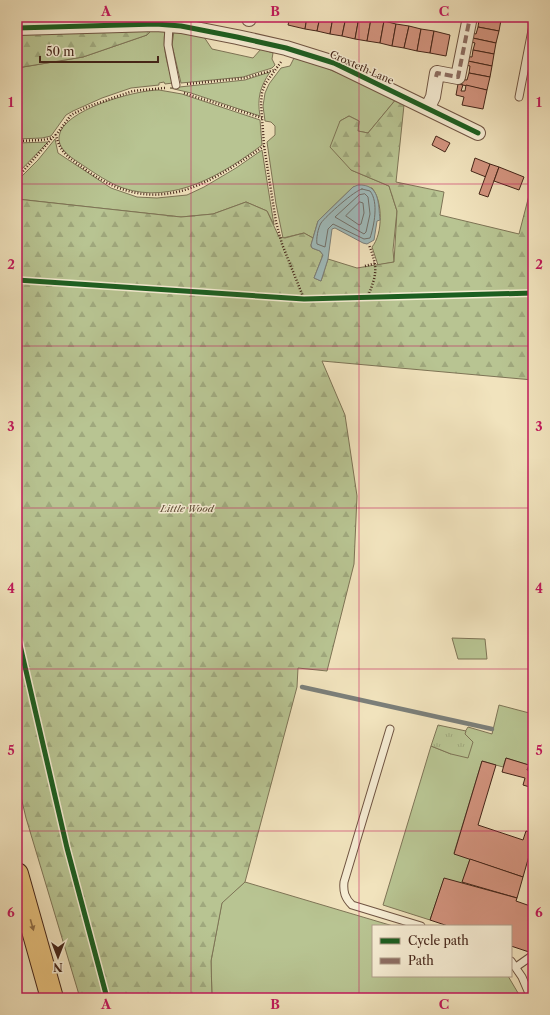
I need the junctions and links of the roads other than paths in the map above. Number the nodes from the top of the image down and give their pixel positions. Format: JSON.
{"nodes":[{"id":1,"x":470,"y":17,"type":"edge"},
{"id":2,"x":169,"y":25,"type":"junction"},
{"id":3,"x":533,"y":25,"type":"edge"},
{"id":4,"x":17,"y":28,"type":"edge"},
{"id":5,"x":176,"y":88,"type":"road end"},
{"id":6,"x":519,"y":97,"type":"dead end"},
{"id":7,"x":428,"y":108,"type":"junction"},
{"id":8,"x":478,"y":133,"type":"dead end"},
{"id":9,"x":390,"y":729,"type":"dead end"},
{"id":10,"x":17,"y":874,"type":"edge"},
{"id":11,"x":417,"y":925,"type":"edge"},
{"id":12,"x":533,"y":955,"type":"edge"},
{"id":13,"x":513,"y":964,"type":"edge"},
{"id":14,"x":52,"y":998,"type":"edge"},
{"id":15,"x":531,"y":998,"type":"edge"}],
"edges":[{"from":1,"to":7,"type":"street"},
{"from":2,"to":4,"type":"street","name":"Croxteth Lane"},
{"from":2,"to":5,"type":"lane"},
{"from":2,"to":7,"type":"street","name":"Croxteth Lane"},
{"from":3,"to":6,"type":"lane"},
{"from":7,"to":8,"type":"street","name":"Croxteth Lane"},
{"from":9,"to":11,"type":"lane"},
{"from":10,"to":14,"type":"highway","one_way":true},
{"from":12,"to":13,"type":"lane"},
{"from":13,"to":15,"type":"lane"}]}
